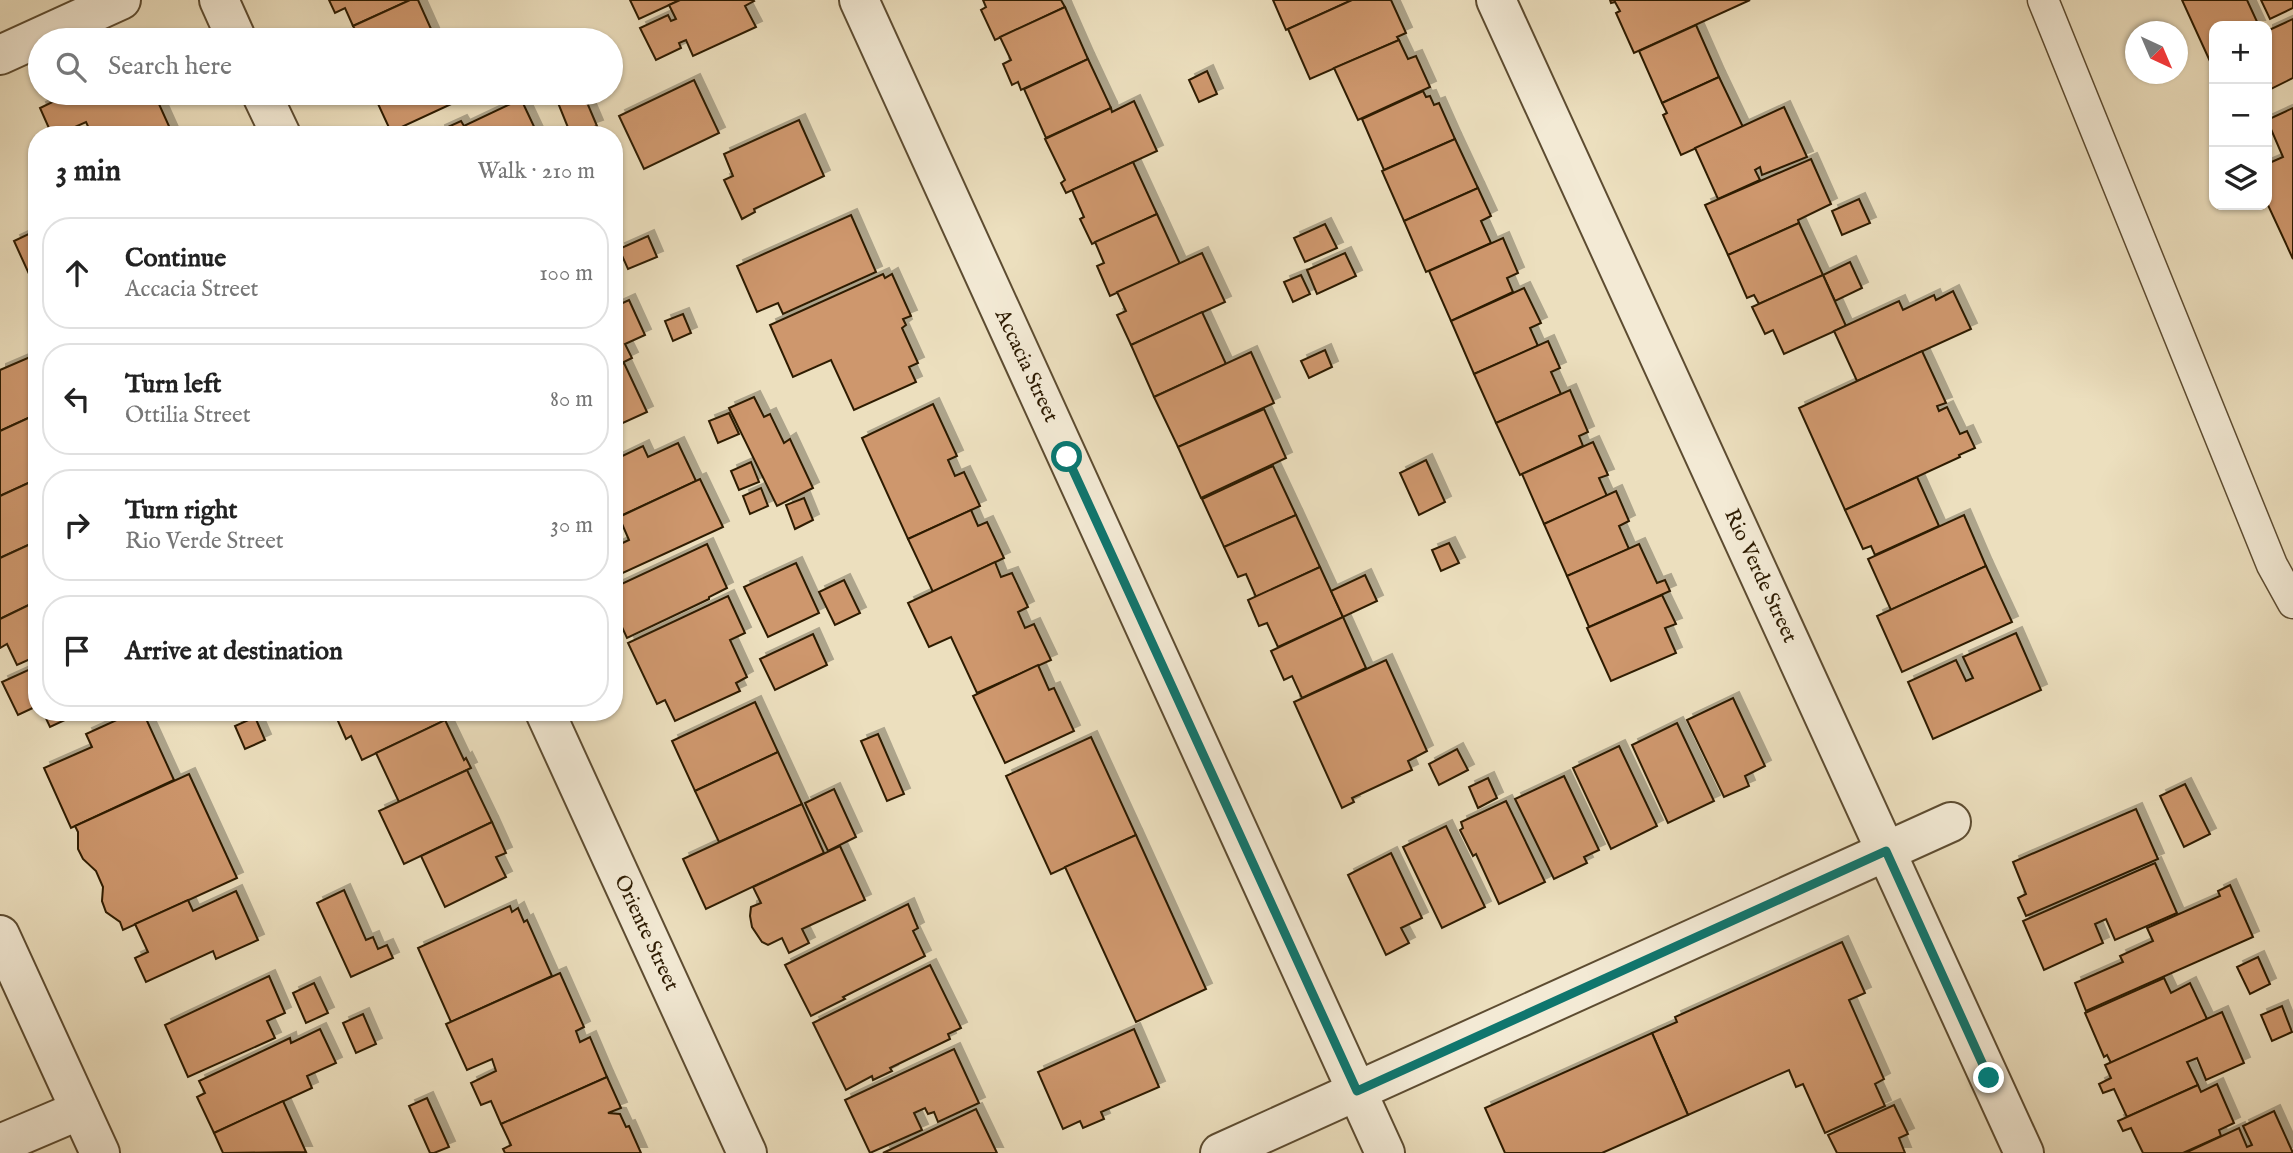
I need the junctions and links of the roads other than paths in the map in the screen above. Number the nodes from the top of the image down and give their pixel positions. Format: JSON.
{"nodes":[{"id":1,"x":121,"y":0,"type":"edge"},
{"id":2,"x":219,"y":0,"type":"edge"},
{"id":3,"x":859,"y":0,"type":"edge"},
{"id":4,"x":1496,"y":0,"type":"edge"},
{"id":5,"x":2043,"y":0,"type":"edge"},
{"id":6,"x":59,"y":28,"type":"edge"},
{"id":7,"x":232,"y":28,"type":"edge"},
{"id":8,"x":28,"y":42,"type":"edge"},
{"id":9,"x":0,"y":55,"type":"edge"},
{"id":10,"x":267,"y":105,"type":"edge"},
{"id":11,"x":277,"y":126,"type":"edge"},
{"id":12,"x":2283,"y":560,"type":"edge"},
{"id":13,"x":2293,"y":603,"type":"edge"},
{"id":14,"x":549,"y":721,"type":"edge"},
{"id":15,"x":1951,"y":822,"type":"dead end"},
{"id":16,"x":1886,"y":851,"type":"junction"},
{"id":17,"x":0,"y":935,"type":"edge"},
{"id":18,"x":1357,"y":1091,"type":"junction"},
{"id":19,"x":80,"y":1110,"type":"junction"},
{"id":20,"x":0,"y":1144,"type":"edge"},
{"id":21,"x":100,"y":1153,"type":"edge"},
{"id":22,"x":747,"y":1153,"type":"edge"},
{"id":23,"x":1220,"y":1153,"type":"edge"},
{"id":24,"x":1385,"y":1153,"type":"edge"},
{"id":25,"x":2024,"y":1153,"type":"edge"}],
"edges":[{"from":1,"to":6,"type":"street"},
{"from":2,"to":7,"type":"street"},
{"from":3,"to":18,"type":"street","name":"Accacia Street"},
{"from":4,"to":16,"type":"street","name":"Rio Verde Street"},
{"from":5,"to":12,"type":"lane"},
{"from":8,"to":9,"type":"street"},
{"from":10,"to":11,"type":"street"},
{"from":12,"to":13,"type":"lane"},
{"from":14,"to":22,"type":"street","name":"Oriente Street"},
{"from":15,"to":16,"type":"street"},
{"from":16,"to":18,"type":"street"},
{"from":16,"to":25,"type":"street","name":"Rio Verde Street"},
{"from":17,"to":19,"type":"street"},
{"from":18,"to":23,"type":"street"},
{"from":18,"to":24,"type":"street","name":"Accacia Street"},
{"from":19,"to":20,"type":"street"},
{"from":19,"to":21,"type":"street"}]}
